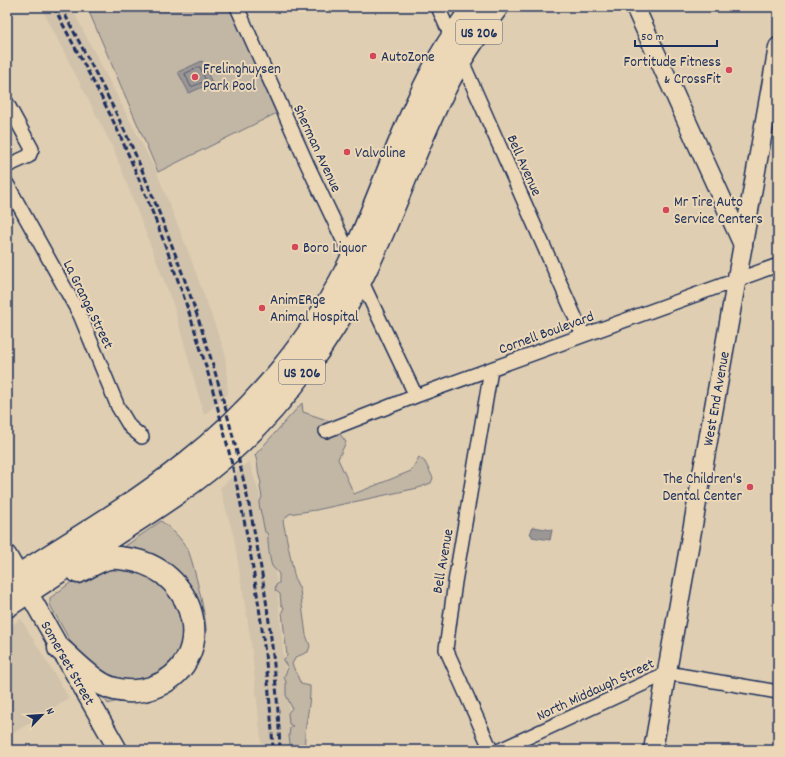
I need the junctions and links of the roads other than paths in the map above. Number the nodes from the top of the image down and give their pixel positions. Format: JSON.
{"nodes":[{"id":1,"x":237,"y":7,"type":"edge"},
{"id":2,"x":438,"y":7,"type":"edge"},
{"id":3,"x":473,"y":7,"type":"edge"},
{"id":4,"x":497,"y":7,"type":"edge"},
{"id":5,"x":635,"y":7,"type":"edge"},
{"id":6,"x":452,"y":38,"type":"junction"},
{"id":7,"x":777,"y":54,"type":"edge"},
{"id":8,"x":462,"y":58,"type":"junction"},
{"id":9,"x":7,"y":103,"type":"edge"},
{"id":10,"x":7,"y":166,"type":"edge"},
{"id":11,"x":7,"y":184,"type":"edge"},
{"id":12,"x":744,"y":245,"type":"junction"},
{"id":13,"x":352,"y":258,"type":"junction"},
{"id":14,"x":778,"y":265,"type":"edge"},
{"id":15,"x":361,"y":280,"type":"junction"},
{"id":16,"x":736,"y":280,"type":"junction"},
{"id":17,"x":583,"y":335,"type":"junction"},
{"id":18,"x":490,"y":370,"type":"junction"},
{"id":19,"x":416,"y":396,"type":"junction"},
{"id":20,"x":326,"y":431,"type":"dead end"},
{"id":21,"x":142,"y":437,"type":"dead end"},
{"id":22,"x":7,"y":555,"type":"edge"},
{"id":23,"x":50,"y":577,"type":"junction"},
{"id":24,"x":18,"y":583,"type":"edge"},
{"id":25,"x":7,"y":606,"type":"edge"},
{"id":26,"x":59,"y":648,"type":"junction"},
{"id":27,"x":667,"y":673,"type":"junction"},
{"id":28,"x":778,"y":692,"type":"edge"},
{"id":29,"x":118,"y":750,"type":"edge"},
{"id":30,"x":491,"y":750,"type":"edge"},
{"id":31,"x":500,"y":750,"type":"edge"},
{"id":32,"x":653,"y":750,"type":"edge"}],
"edges":[{"from":1,"to":13,"type":"street","name":"Sherman Avenue"},
{"from":2,"to":6,"type":"street","name":"Bell Avenue"},
{"from":3,"to":6,"type":"highway","number":"US 206"},
{"from":4,"to":8,"type":"highway","number":"US 206"},
{"from":5,"to":12,"type":"street"},
{"from":6,"to":8,"type":"street","name":"Bell Avenue"},
{"from":6,"to":13,"type":"highway","number":"US 206"},
{"from":7,"to":12,"type":"street","name":"West End Avenue"},
{"from":8,"to":15,"type":"highway","number":"US 206"},
{"from":8,"to":17,"type":"street","name":"Bell Avenue"},
{"from":9,"to":10,"type":"street"},
{"from":11,"to":21,"type":"street","name":"La Grange Street"},
{"from":12,"to":16,"type":"street","name":"West End Avenue"},
{"from":13,"to":24,"type":"highway","number":"US 206"},
{"from":14,"to":16,"type":"street","name":"Cornell Boulevard"},
{"from":15,"to":19,"type":"street"},
{"from":15,"to":23,"type":"highway","number":"US 206"},
{"from":16,"to":17,"type":"street","name":"Cornell Boulevard"},
{"from":16,"to":27,"type":"street","name":"West End Avenue"},
{"from":17,"to":18,"type":"street","name":"Cornell Boulevard"},
{"from":18,"to":19,"type":"street","name":"Cornell Boulevard"},
{"from":18,"to":30,"type":"street","name":"Bell Avenue"},
{"from":19,"to":20,"type":"street","name":"Cornell Boulevard"},
{"from":22,"to":24,"type":"street","name":"Somerset Street"},
{"from":23,"to":24,"type":"highway","number":"US 206"},
{"from":23,"to":26,"type":"highway"},
{"from":24,"to":25,"type":"highway","number":"US 206"},
{"from":24,"to":26,"type":"street","name":"Somerset Street"},
{"from":26,"to":29,"type":"street","name":"Somerset Street"},
{"from":27,"to":28,"type":"street","name":"North Middaugh Street"},
{"from":27,"to":31,"type":"street","name":"North Middaugh Street"},
{"from":27,"to":32,"type":"street","name":"West End Avenue"}]}
